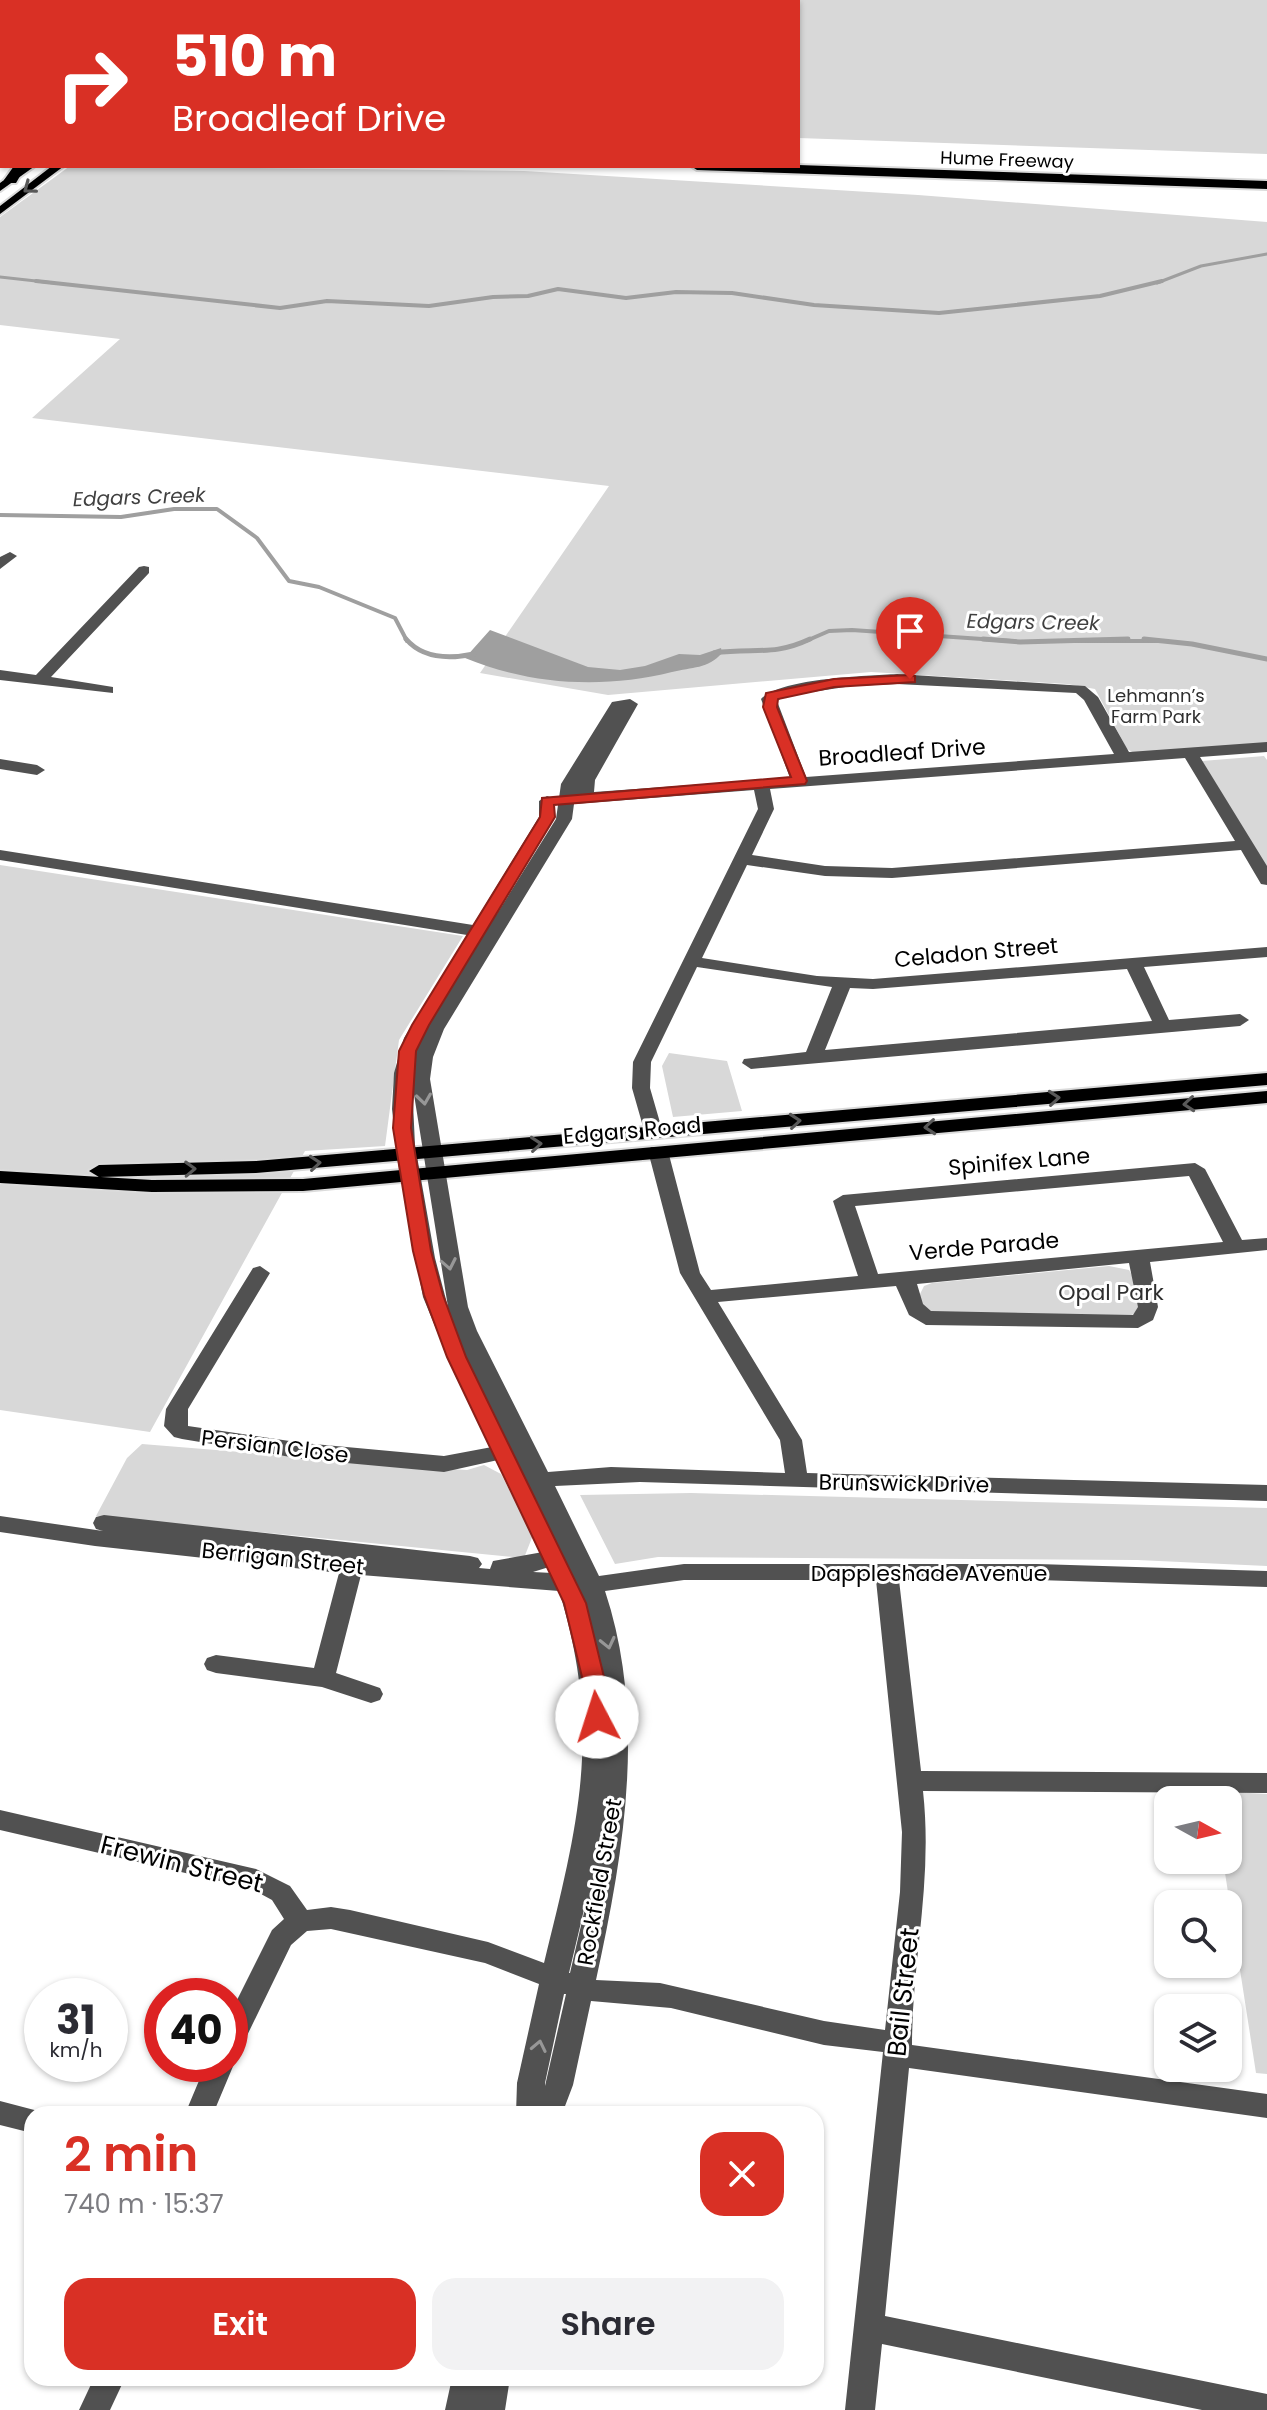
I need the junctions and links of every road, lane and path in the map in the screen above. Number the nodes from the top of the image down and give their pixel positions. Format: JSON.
{"nodes":[{"id":1,"x":800,"y":158,"type":"edge"},
{"id":2,"x":800,"y":165,"type":"edge"},
{"id":3,"x":800,"y":165,"type":"edge"},
{"id":4,"x":822,"y":165,"type":"junction"},
{"id":5,"x":18,"y":168,"type":"edge"},
{"id":6,"x":27,"y":168,"type":"edge"},
{"id":7,"x":56,"y":168,"type":"edge"},
{"id":8,"x":1267,"y":174,"type":"edge"},
{"id":9,"x":6,"y":184,"type":"edge"},
{"id":10,"x":1267,"y":185,"type":"edge"},
{"id":11,"x":0,"y":211,"type":"edge"},
{"id":12,"x":144,"y":570,"type":"dead end"},
{"id":13,"x":0,"y":675,"type":"edge"},
{"id":14,"x":39,"y":681,"type":"junction"},
{"id":15,"x":108,"y":690,"type":"dead end"},
{"id":16,"x":1267,"y":747,"type":"edge"},
{"id":17,"x":1189,"y":752,"type":"junction"},
{"id":18,"x":1124,"y":757,"type":"junction"},
{"id":19,"x":0,"y":764,"type":"edge"},
{"id":20,"x":37,"y":770,"type":"dead end"},
{"id":21,"x":799,"y":781,"type":"junction"},
{"id":22,"x":761,"y":784,"type":"junction"},
{"id":23,"x":586,"y":797,"type":"junction"},
{"id":24,"x":566,"y":799,"type":"junction"},
{"id":25,"x":544,"y":801,"type":"joint"},
{"id":26,"x":1246,"y":845,"type":"junction"},
{"id":27,"x":0,"y":855,"type":"edge"},
{"id":28,"x":741,"y":859,"type":"junction"},
{"id":29,"x":1267,"y":880,"type":"edge"},
{"id":30,"x":486,"y":932,"type":"junction"},
{"id":31,"x":1267,"y":952,"type":"edge"},
{"id":32,"x":690,"y":961,"type":"junction"},
{"id":33,"x":1133,"y":963,"type":"junction"},
{"id":34,"x":843,"y":983,"type":"junction"},
{"id":35,"x":1240,"y":1020,"type":"dead end"},
{"id":36,"x":1163,"y":1026,"type":"junction"},
{"id":37,"x":813,"y":1057,"type":"junction"},
{"id":38,"x":751,"y":1063,"type":"dead end"},
{"id":39,"x":1267,"y":1079,"type":"edge"},
{"id":40,"x":1267,"y":1097,"type":"edge"},
{"id":41,"x":656,"y":1142,"type":"junction"},
{"id":42,"x":435,"y":1162,"type":"junction"},
{"id":43,"x":0,"y":1164,"type":"edge"},
{"id":44,"x":408,"y":1165,"type":"junction"},
{"id":45,"x":0,"y":1177,"type":"edge"},
{"id":46,"x":1267,"y":1244,"type":"edge"},
{"id":47,"x":1236,"y":1247,"type":"junction"},
{"id":48,"x":1138,"y":1255,"type":"junction"},
{"id":49,"x":260,"y":1273,"type":"dead end"},
{"id":50,"x":905,"y":1278,"type":"junction"},
{"id":51,"x":870,"y":1281,"type":"junction"},
{"id":52,"x":705,"y":1297,"type":"junction"},
{"id":53,"x":514,"y":1448,"type":"junction"},
{"id":54,"x":797,"y":1481,"type":"junction"},
{"id":55,"x":531,"y":1483,"type":"junction"},
{"id":56,"x":1267,"y":1493,"type":"edge"},
{"id":57,"x":0,"y":1524,"type":"edge"},
{"id":58,"x":564,"y":1552,"type":"junction"},
{"id":59,"x":354,"y":1558,"type":"junction"},
{"id":60,"x":887,"y":1574,"type":"junction"},
{"id":61,"x":1267,"y":1579,"type":"edge"},
{"id":62,"x":578,"y":1583,"type":"junction"},
{"id":63,"x":216,"y":1664,"type":"dead end"},
{"id":64,"x":323,"y":1678,"type":"junction"},
{"id":65,"x":371,"y":1694,"type":"dead end"},
{"id":66,"x":910,"y":1781,"type":"junction"},
{"id":67,"x":1267,"y":1783,"type":"edge"},
{"id":68,"x":0,"y":1820,"type":"edge"},
{"id":69,"x":300,"y":1921,"type":"junction"},
{"id":70,"x":569,"y":1975,"type":"junction"},
{"id":71,"x":248,"y":2005,"type":"edge"},
{"id":72,"x":898,"y":2049,"type":"junction"},
{"id":73,"x":212,"y":2082,"type":"edge"},
{"id":74,"x":202,"y":2106,"type":"edge"},
{"id":75,"x":530,"y":2106,"type":"edge"},
{"id":76,"x":551,"y":2106,"type":"edge"},
{"id":77,"x":1267,"y":2106,"type":"edge"},
{"id":78,"x":0,"y":2113,"type":"edge"},
{"id":79,"x":24,"y":2119,"type":"edge"},
{"id":80,"x":869,"y":2327,"type":"junction"},
{"id":81,"x":106,"y":2386,"type":"edge"},
{"id":82,"x":465,"y":2386,"type":"edge"},
{"id":83,"x":494,"y":2386,"type":"edge"},
{"id":84,"x":95,"y":2409,"type":"edge"},
{"id":85,"x":1267,"y":2409,"type":"edge"},
{"id":86,"x":460,"y":2410,"type":"edge"},
{"id":87,"x":490,"y":2410,"type":"edge"},
{"id":88,"x":860,"y":2410,"type":"edge"}],
"edges":[{"from":1,"to":4,"type":"highway","name":"Hume Freeway"},
{"from":2,"to":4,"type":"highway"},
{"from":3,"to":4,"type":"highway","name":"Hume Freeway"},
{"from":4,"to":8,"type":"highway","name":"Hume Freeway"},
{"from":4,"to":10,"type":"highway","name":"Hume Freeway"},
{"from":5,"to":9,"type":"highway"},
{"from":6,"to":9,"type":"main road"},
{"from":7,"to":11,"type":"main road","one_way":true},
{"from":12,"to":14,"type":"street"},
{"from":13,"to":14,"type":"street"},
{"from":14,"to":15,"type":"street"},
{"from":16,"to":17,"type":"street","name":"Broadleaf Drive"},
{"from":17,"to":18,"type":"street","name":"Broadleaf Drive"},
{"from":17,"to":26,"type":"street"},
{"from":18,"to":21,"type":"street","name":"Broadleaf Drive"},
{"from":18,"to":21,"type":"street"},
{"from":19,"to":20,"type":"street"},
{"from":21,"to":22,"type":"street","name":"Broadleaf Drive"},
{"from":22,"to":23,"type":"street","name":"Broadleaf Drive"},
{"from":22,"to":28,"type":"street"},
{"from":23,"to":24,"type":"street","name":"Broadleaf Drive"},
{"from":23,"to":24,"type":"street","name":"Rockfield Street"},
{"from":24,"to":25,"type":"street","name":"Broadleaf Drive"},
{"from":24,"to":30,"type":"street","name":"Rockfield Street"},
{"from":25,"to":30,"type":"street","name":"Rockfield Street"},
{"from":26,"to":28,"type":"street"},
{"from":26,"to":29,"type":"street"},
{"from":27,"to":30,"type":"street"},
{"from":28,"to":32,"type":"street"},
{"from":30,"to":42,"type":"street","name":"Rockfield Street","one_way":true},
{"from":30,"to":44,"type":"street","name":"Rockfield Street"},
{"from":31,"to":33,"type":"street","name":"Celadon Street"},
{"from":32,"to":34,"type":"street","name":"Celadon Street"},
{"from":32,"to":41,"type":"street"},
{"from":33,"to":34,"type":"street","name":"Celadon Street"},
{"from":33,"to":36,"type":"street"},
{"from":34,"to":37,"type":"street"},
{"from":35,"to":36,"type":"street"},
{"from":36,"to":37,"type":"street"},
{"from":37,"to":38,"type":"street"},
{"from":41,"to":39,"type":"main road","name":"Edgars Road","one_way":true},
{"from":40,"to":41,"type":"main road","name":"Edgars Road","one_way":true},
{"from":41,"to":42,"type":"main road","name":"Edgars Road"},
{"from":41,"to":52,"type":"street"},
{"from":42,"to":44,"type":"main road","name":"Edgars Road"},
{"from":42,"to":53,"type":"street","name":"Rockfield Street","one_way":true},
{"from":43,"to":44,"type":"main road","name":"Edgars Road","one_way":true},
{"from":44,"to":45,"type":"main road","name":"Edgars Road"},
{"from":44,"to":53,"type":"street","name":"Rockfield Street"},
{"from":46,"to":47,"type":"street","name":"Verde Parade"},
{"from":47,"to":48,"type":"street","name":"Verde Parade"},
{"from":47,"to":51,"type":"street","name":"Spinifex Lane"},
{"from":48,"to":50,"type":"street","name":"Verde Parade"},
{"from":48,"to":50,"type":"street"},
{"from":49,"to":53,"type":"street","name":"Persian Close"},
{"from":50,"to":51,"type":"street","name":"Verde Parade"},
{"from":51,"to":52,"type":"street","name":"Verde Parade"},
{"from":52,"to":54,"type":"street"},
{"from":53,"to":55,"type":"street","name":"Rockfield Street"},
{"from":54,"to":55,"type":"street","name":"Brunswick Drive"},
{"from":54,"to":56,"type":"street","name":"Brunswick Drive"},
{"from":55,"to":58,"type":"street","name":"Rockfield Street"},
{"from":57,"to":59,"type":"street","name":"Berrigan Street"},
{"from":58,"to":59,"type":"street","name":"Berrigan Street"},
{"from":58,"to":62,"type":"street","name":"Rockfield Street"},
{"from":59,"to":62,"type":"street","name":"Berrigan Street"},
{"from":59,"to":64,"type":"street"},
{"from":60,"to":61,"type":"street","name":"Dappleshade Avenue"},
{"from":60,"to":62,"type":"street","name":"Dappleshade Avenue"},
{"from":60,"to":66,"type":"street","name":"Bail Street"},
{"from":62,"to":70,"type":"street","name":"Rockfield Street"},
{"from":63,"to":64,"type":"street"},
{"from":64,"to":65,"type":"street"},
{"from":66,"to":67,"type":"street"},
{"from":66,"to":72,"type":"street","name":"Bail Street"},
{"from":68,"to":69,"type":"street","name":"Frewin Street"},
{"from":69,"to":70,"type":"street"},
{"from":69,"to":71,"type":"street"},
{"from":70,"to":72,"type":"street"},
{"from":75,"to":70,"type":"street","name":"Rockfield Street","one_way":true},
{"from":70,"to":76,"type":"street","name":"Rockfield Street"},
{"from":72,"to":77,"type":"street"},
{"from":72,"to":80,"type":"street","name":"Bail Street"},
{"from":73,"to":74,"type":"street"},
{"from":78,"to":79,"type":"street"},
{"from":80,"to":85,"type":"street"},
{"from":80,"to":88,"type":"street","name":"Bail Street"},
{"from":81,"to":84,"type":"street"},
{"from":82,"to":86,"type":"street"},
{"from":83,"to":87,"type":"street"}]}
